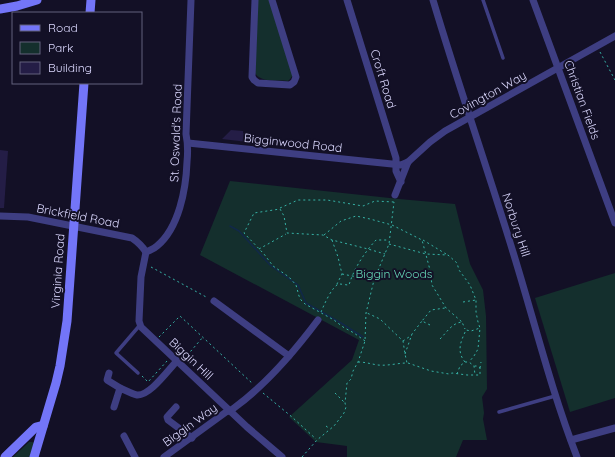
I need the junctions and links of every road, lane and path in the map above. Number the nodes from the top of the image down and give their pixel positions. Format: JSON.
{"nodes":[{"id":1,"x":38,"y":0,"type":"edge"},
{"id":2,"x":91,"y":0,"type":"edge"},
{"id":3,"x":191,"y":0,"type":"edge"},
{"id":4,"x":255,"y":0,"type":"edge"},
{"id":5,"x":272,"y":0,"type":"edge"},
{"id":6,"x":347,"y":0,"type":"edge"},
{"id":7,"x":433,"y":0,"type":"edge"},
{"id":8,"x":483,"y":0,"type":"edge"},
{"id":9,"x":533,"y":0,"type":"edge"},
{"id":10,"x":0,"y":9,"type":"edge"},
{"id":11,"x":90,"y":12,"type":"edge"},
{"id":12,"x":615,"y":36,"type":"edge"},
{"id":13,"x":598,"y":46,"type":"junction"},
{"id":14,"x":503,"y":58,"type":"dead end"},
{"id":15,"x":559,"y":68,"type":"junction"},
{"id":16,"x":615,"y":80,"type":"edge"},
{"id":17,"x":84,"y":84,"type":"edge"},
{"id":18,"x":470,"y":118,"type":"junction"},
{"id":19,"x":188,"y":143,"type":"junction"},
{"id":20,"x":408,"y":162,"type":"junction"},
{"id":21,"x":396,"y":165,"type":"junction"},
{"id":22,"x":401,"y":182,"type":"junction"},
{"id":23,"x":395,"y":199,"type":"junction"},
{"id":24,"x":280,"y":208,"type":"junction"},
{"id":25,"x":610,"y":208,"type":"junction"},
{"id":26,"x":615,"y":214,"type":"edge"},
{"id":27,"x":0,"y":216,"type":"edge"},
{"id":28,"x":615,"y":223,"type":"edge"},
{"id":29,"x":392,"y":225,"type":"junction"},
{"id":30,"x":74,"y":226,"type":"junction"},
{"id":31,"x":287,"y":233,"type":"junction"},
{"id":32,"x":323,"y":235,"type":"junction"},
{"id":33,"x":332,"y":240,"type":"junction"},
{"id":34,"x":390,"y":240,"type":"junction"},
{"id":35,"x":422,"y":240,"type":"junction"},
{"id":36,"x":389,"y":244,"type":"junction"},
{"id":37,"x":258,"y":249,"type":"junction"},
{"id":38,"x":368,"y":249,"type":"junction"},
{"id":39,"x":146,"y":252,"type":"junction"},
{"id":40,"x":385,"y":254,"type":"junction"},
{"id":41,"x":426,"y":254,"type":"junction"},
{"id":42,"x":448,"y":254,"type":"junction"},
{"id":43,"x":143,"y":263,"type":"junction"},
{"id":44,"x":342,"y":274,"type":"junction"},
{"id":45,"x":352,"y":276,"type":"junction"},
{"id":46,"x":374,"y":280,"type":"junction"},
{"id":47,"x":336,"y":286,"type":"junction"},
{"id":48,"x":476,"y":300,"type":"junction"},
{"id":49,"x":214,"y":301,"type":"joint"},
{"id":50,"x":463,"y":302,"type":"dead end"},
{"id":51,"x":446,"y":308,"type":"junction"},
{"id":52,"x":366,"y":313,"type":"junction"},
{"id":53,"x":319,"y":316,"type":"junction"},
{"id":54,"x":422,"y":321,"type":"junction"},
{"id":55,"x":462,"y":322,"type":"junction"},
{"id":56,"x":140,"y":325,"type":"junction"},
{"id":57,"x":430,"y":325,"type":"dead end"},
{"id":58,"x":480,"y":328,"type":"junction"},
{"id":59,"x":466,"y":330,"type":"junction"},
{"id":60,"x":412,"y":334,"type":"junction"},
{"id":61,"x":203,"y":338,"type":"junction"},
{"id":62,"x":440,"y":339,"type":"dead end"},
{"id":63,"x":155,"y":341,"type":"junction"},
{"id":64,"x":365,"y":341,"type":"junction"},
{"id":65,"x":403,"y":341,"type":"junction"},
{"id":66,"x":405,"y":354,"type":"junction"},
{"id":67,"x":289,"y":356,"type":"junction"},
{"id":68,"x":176,"y":360,"type":"junction"},
{"id":69,"x":358,"y":362,"type":"junction"},
{"id":70,"x":465,"y":362,"type":"junction"},
{"id":71,"x":469,"y":362,"type":"junction"},
{"id":72,"x":481,"y":362,"type":"dead end"},
{"id":73,"x":408,"y":363,"type":"junction"},
{"id":74,"x":474,"y":366,"type":"junction"},
{"id":75,"x":480,"y":368,"type":"junction"},
{"id":76,"x":108,"y":373,"type":"dead end"},
{"id":77,"x":138,"y":373,"type":"joint"},
{"id":78,"x":457,"y":374,"type":"junction"},
{"id":79,"x":475,"y":376,"type":"junction"},
{"id":80,"x":120,"y":388,"type":"junction"},
{"id":81,"x":258,"y":388,"type":"junction"},
{"id":82,"x":335,"y":393,"type":"dead end"},
{"id":83,"x":556,"y":396,"type":"junction"},
{"id":84,"x":345,"y":402,"type":"junction"},
{"id":85,"x":176,"y":407,"type":"dead end"},
{"id":86,"x":114,"y":408,"type":"dead end"},
{"id":87,"x":229,"y":410,"type":"junction"},
{"id":88,"x":499,"y":412,"type":"dead end"},
{"id":89,"x":43,"y":426,"type":"junction"},
{"id":90,"x":326,"y":426,"type":"dead end"},
{"id":91,"x":330,"y":429,"type":"junction"},
{"id":92,"x":615,"y":429,"type":"edge"},
{"id":93,"x":124,"y":436,"type":"dead end"},
{"id":94,"x":192,"y":438,"type":"junction"},
{"id":95,"x":317,"y":440,"type":"junction"},
{"id":96,"x":571,"y":440,"type":"junction"},
{"id":97,"x":5,"y":457,"type":"edge"},
{"id":98,"x":34,"y":457,"type":"edge"},
{"id":99,"x":135,"y":457,"type":"edge"},
{"id":100,"x":164,"y":457,"type":"edge"},
{"id":101,"x":282,"y":457,"type":"edge"},
{"id":102,"x":302,"y":457,"type":"edge"},
{"id":103,"x":577,"y":457,"type":"edge"}],
"edges":[{"from":1,"to":10,"type":"street"},
{"from":2,"to":11,"type":"street"},
{"from":3,"to":19,"type":"street","name":"St. Oswald's Road"},
{"from":4,"to":5,"type":"street"},
{"from":6,"to":21,"type":"street","name":"Croft Road"},
{"from":7,"to":18,"type":"street","name":"Norbury Hill"},
{"from":8,"to":14,"type":"lane"},
{"from":9,"to":15,"type":"street","name":"Christian Fields"},
{"from":12,"to":13,"type":"street","name":"Covington Way"},
{"from":13,"to":15,"type":"street","name":"Covington Way"},
{"from":13,"to":16,"type":"path"},
{"from":15,"to":18,"type":"street","name":"Covington Way"},
{"from":15,"to":25,"type":"street","name":"Christian Fields"},
{"from":17,"to":30,"type":"street","name":"Virginia Road"},
{"from":18,"to":20,"type":"street","name":"Covington Way"},
{"from":18,"to":83,"type":"street","name":"Norbury Hill"},
{"from":19,"to":21,"type":"street","name":"Bigginwood Road"},
{"from":19,"to":39,"type":"street","name":"St. Oswald's Road"},
{"from":20,"to":21,"type":"street"},
{"from":20,"to":22,"type":"street"},
{"from":21,"to":22,"type":"street","name":"Croft Road"},
{"from":22,"to":23,"type":"street"},
{"from":23,"to":24,"type":"path"},
{"from":23,"to":29,"type":"path"},
{"from":24,"to":31,"type":"path"},
{"from":24,"to":37,"type":"path"},
{"from":25,"to":26,"type":"street","name":"Christian Fields"},
{"from":25,"to":28,"type":"street","name":"Christian Fields"},
{"from":27,"to":30,"type":"street","name":"Brickfield Road"},
{"from":29,"to":32,"type":"path"},
{"from":29,"to":34,"type":"path"},
{"from":29,"to":35,"type":"path"},
{"from":30,"to":39,"type":"street","name":"Brickfield Road"},
{"from":30,"to":89,"type":"street","name":"Virginia Road"},
{"from":31,"to":32,"type":"path"},
{"from":31,"to":37,"type":"path"},
{"from":32,"to":33,"type":"path"},
{"from":33,"to":38,"type":"path"},
{"from":33,"to":44,"type":"path"},
{"from":34,"to":36,"type":"path"},
{"from":34,"to":38,"type":"path"},
{"from":35,"to":41,"type":"path"},
{"from":35,"to":42,"type":"path"},
{"from":36,"to":40,"type":"path"},
{"from":36,"to":41,"type":"path"},
{"from":37,"to":53,"type":"path"},
{"from":38,"to":40,"type":"path"},
{"from":38,"to":45,"type":"path"},
{"from":39,"to":43,"type":"street"},
{"from":40,"to":46,"type":"path"},
{"from":41,"to":42,"type":"path"},
{"from":41,"to":51,"type":"path"},
{"from":42,"to":48,"type":"path"},
{"from":43,"to":49,"type":"path"},
{"from":43,"to":56,"type":"street"},
{"from":44,"to":45,"type":"path"},
{"from":44,"to":47,"type":"path"},
{"from":45,"to":46,"type":"path"},
{"from":45,"to":47,"type":"path"},
{"from":46,"to":52,"type":"path"},
{"from":47,"to":53,"type":"path"},
{"from":48,"to":50,"type":"path"},
{"from":48,"to":58,"type":"path"},
{"from":49,"to":67,"type":"street"},
{"from":51,"to":54,"type":"path"},
{"from":51,"to":55,"type":"path"},
{"from":52,"to":64,"type":"path"},
{"from":52,"to":65,"type":"path"},
{"from":53,"to":64,"type":"path"},
{"from":53,"to":67,"type":"street"},
{"from":54,"to":57,"type":"path"},
{"from":54,"to":60,"type":"path"},
{"from":55,"to":59,"type":"path"},
{"from":55,"to":62,"type":"path"},
{"from":56,"to":63,"type":"street","name":"Biggin Hill"},
{"from":56,"to":77,"type":"lane"},
{"from":58,"to":59,"type":"path"},
{"from":58,"to":71,"type":"path"},
{"from":59,"to":70,"type":"path"},
{"from":60,"to":65,"type":"path"},
{"from":60,"to":66,"type":"path"},
{"from":61,"to":63,"type":"path"},
{"from":61,"to":68,"type":"path"},
{"from":61,"to":81,"type":"path"},
{"from":63,"to":68,"type":"street","name":"Biggin Hill"},
{"from":64,"to":69,"type":"path"},
{"from":65,"to":66,"type":"path"},
{"from":66,"to":73,"type":"path"},
{"from":67,"to":81,"type":"street"},
{"from":68,"to":77,"type":"path"},
{"from":68,"to":80,"type":"street"},
{"from":68,"to":87,"type":"street","name":"Biggin Hill"},
{"from":69,"to":73,"type":"path"},
{"from":69,"to":84,"type":"path"},
{"from":70,"to":71,"type":"path"},
{"from":70,"to":78,"type":"path"},
{"from":71,"to":74,"type":"path"},
{"from":72,"to":75,"type":"path"},
{"from":73,"to":78,"type":"path"},
{"from":74,"to":75,"type":"path"},
{"from":74,"to":79,"type":"path"},
{"from":75,"to":79,"type":"path"},
{"from":76,"to":80,"type":"street"},
{"from":78,"to":79,"type":"path"},
{"from":80,"to":86,"type":"street"},
{"from":81,"to":87,"type":"street"},
{"from":81,"to":95,"type":"path"},
{"from":82,"to":84,"type":"path"},
{"from":83,"to":88,"type":"lane"},
{"from":83,"to":96,"type":"street","name":"Norbury Hill"},
{"from":84,"to":91,"type":"path"},
{"from":85,"to":94,"type":"street"},
{"from":87,"to":94,"type":"street","name":"Biggin Way"},
{"from":87,"to":101,"type":"street","name":"Biggin Hill"},
{"from":89,"to":97,"type":"street"},
{"from":89,"to":98,"type":"street","name":"Virginia Road"},
{"from":90,"to":91,"type":"path"},
{"from":91,"to":95,"type":"path"},
{"from":92,"to":96,"type":"street"},
{"from":93,"to":99,"type":"street"},
{"from":94,"to":100,"type":"street","name":"Biggin Way"},
{"from":95,"to":102,"type":"path"},
{"from":96,"to":103,"type":"street","name":"Norbury Hill"}]}
